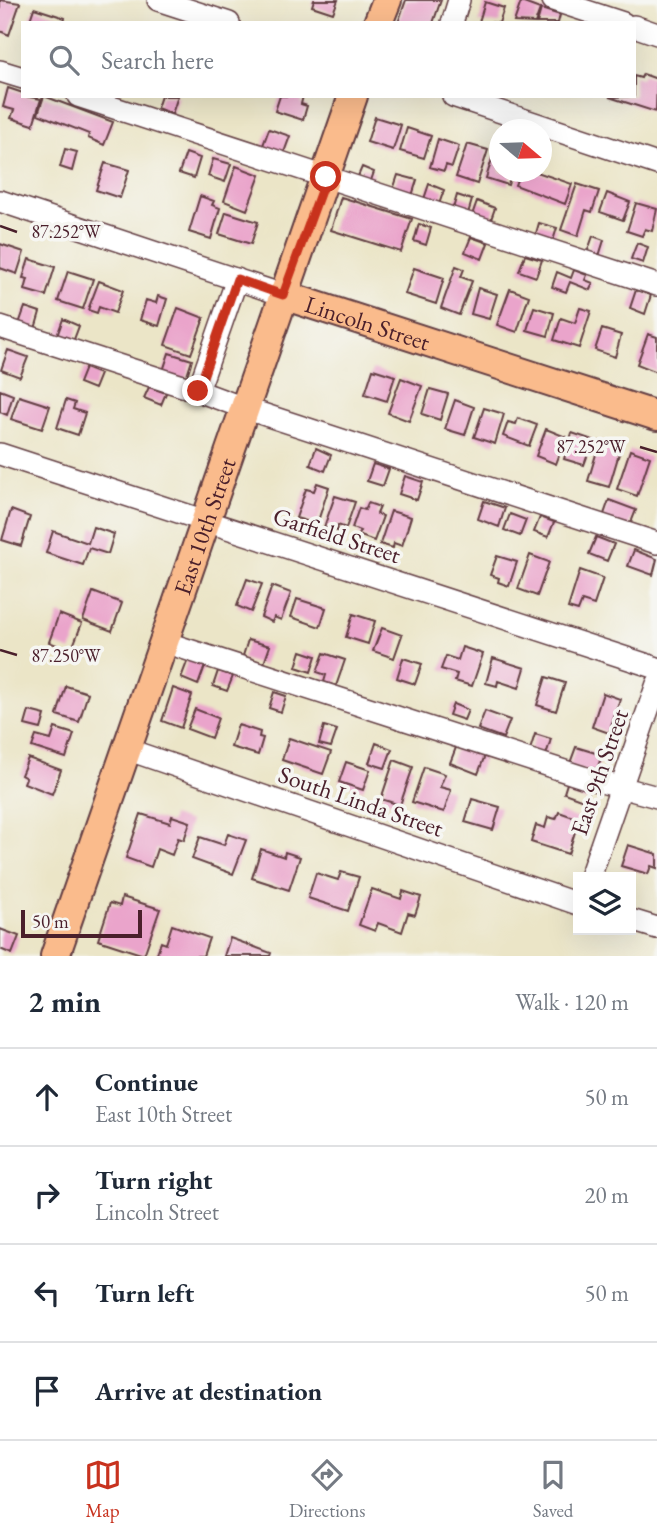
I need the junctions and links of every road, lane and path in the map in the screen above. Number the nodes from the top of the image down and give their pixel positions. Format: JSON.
{"nodes":[{"id":1,"x":158,"y":0,"type":"edge"},
{"id":2,"x":387,"y":0,"type":"edge"},
{"id":3,"x":459,"y":0,"type":"edge"},
{"id":4,"x":553,"y":0,"type":"edge"},
{"id":5,"x":223,"y":21,"type":"edge"},
{"id":6,"x":379,"y":21,"type":"edge"},
{"id":7,"x":453,"y":21,"type":"edge"},
{"id":8,"x":617,"y":21,"type":"edge"},
{"id":9,"x":636,"y":27,"type":"edge"},
{"id":10,"x":657,"y":34,"type":"edge"},
{"id":11,"x":0,"y":71,"type":"edge"},
{"id":12,"x":21,"y":77,"type":"edge"},
{"id":13,"x":84,"y":98,"type":"edge"},
{"id":14,"x":352,"y":98,"type":"edge"},
{"id":15,"x":459,"y":98,"type":"edge"},
{"id":16,"x":657,"y":164,"type":"edge"},
{"id":17,"x":326,"y":177,"type":"junction"},
{"id":18,"x":0,"y":201,"type":"edge"},
{"id":19,"x":237,"y":279,"type":"junction"},
{"id":20,"x":657,"y":285,"type":"edge"},
{"id":21,"x":283,"y":295,"type":"junction"},
{"id":22,"x":0,"y":327,"type":"edge"},
{"id":23,"x":198,"y":391,"type":"junction"},
{"id":24,"x":244,"y":408,"type":"junction"},
{"id":25,"x":657,"y":416,"type":"edge"},
{"id":26,"x":0,"y":454,"type":"edge"},
{"id":27,"x":205,"y":520,"type":"junction"},
{"id":28,"x":657,"y":543,"type":"edge"},
{"id":29,"x":164,"y":642,"type":"junction"},
{"id":30,"x":657,"y":668,"type":"edge"},
{"id":31,"x":657,"y":684,"type":"edge"},
{"id":32,"x":126,"y":749,"type":"junction"},
{"id":33,"x":622,"y":786,"type":"junction"},
{"id":34,"x":657,"y":797,"type":"edge"},
{"id":35,"x":592,"y":872,"type":"edge"},
{"id":36,"x":573,"y":902,"type":"edge"},
{"id":37,"x":636,"y":922,"type":"edge"},
{"id":38,"x":657,"y":928,"type":"edge"},
{"id":39,"x":55,"y":956,"type":"edge"}],
"edges":[{"from":1,"to":5,"type":"street"},
{"from":2,"to":6,"type":"main road"},
{"from":3,"to":7,"type":"street"},
{"from":4,"to":8,"type":"street"},
{"from":9,"to":10,"type":"street"},
{"from":11,"to":12,"type":"street"},
{"from":13,"to":17,"type":"street"},
{"from":14,"to":17,"type":"main road","name":"East 10th Street"},
{"from":15,"to":16,"type":"street"},
{"from":17,"to":20,"type":"street"},
{"from":17,"to":21,"type":"main road","name":"East 10th Street"},
{"from":18,"to":19,"type":"street","name":"Lincoln Street"},
{"from":19,"to":21,"type":"street","name":"Lincoln Street"},
{"from":19,"to":23,"type":"street"},
{"from":21,"to":24,"type":"main road","name":"East 10th Street"},
{"from":21,"to":25,"type":"main road","name":"Lincoln Street"},
{"from":22,"to":23,"type":"street"},
{"from":23,"to":24,"type":"street"},
{"from":24,"to":27,"type":"main road","name":"East 10th Street"},
{"from":24,"to":28,"type":"street"},
{"from":26,"to":27,"type":"street","name":"Garfield Street"},
{"from":27,"to":29,"type":"main road","name":"East 10th Street"},
{"from":27,"to":30,"type":"street","name":"Garfield Street"},
{"from":29,"to":32,"type":"main road","name":"East 10th Street"},
{"from":29,"to":33,"type":"street"},
{"from":31,"to":33,"type":"street","name":"East 9th Street"},
{"from":32,"to":36,"type":"street","name":"South Linda Street"},
{"from":32,"to":39,"type":"main road","name":"East 10th Street"},
{"from":33,"to":34,"type":"street"},
{"from":33,"to":35,"type":"street","name":"East 9th Street"},
{"from":37,"to":38,"type":"street"}]}
